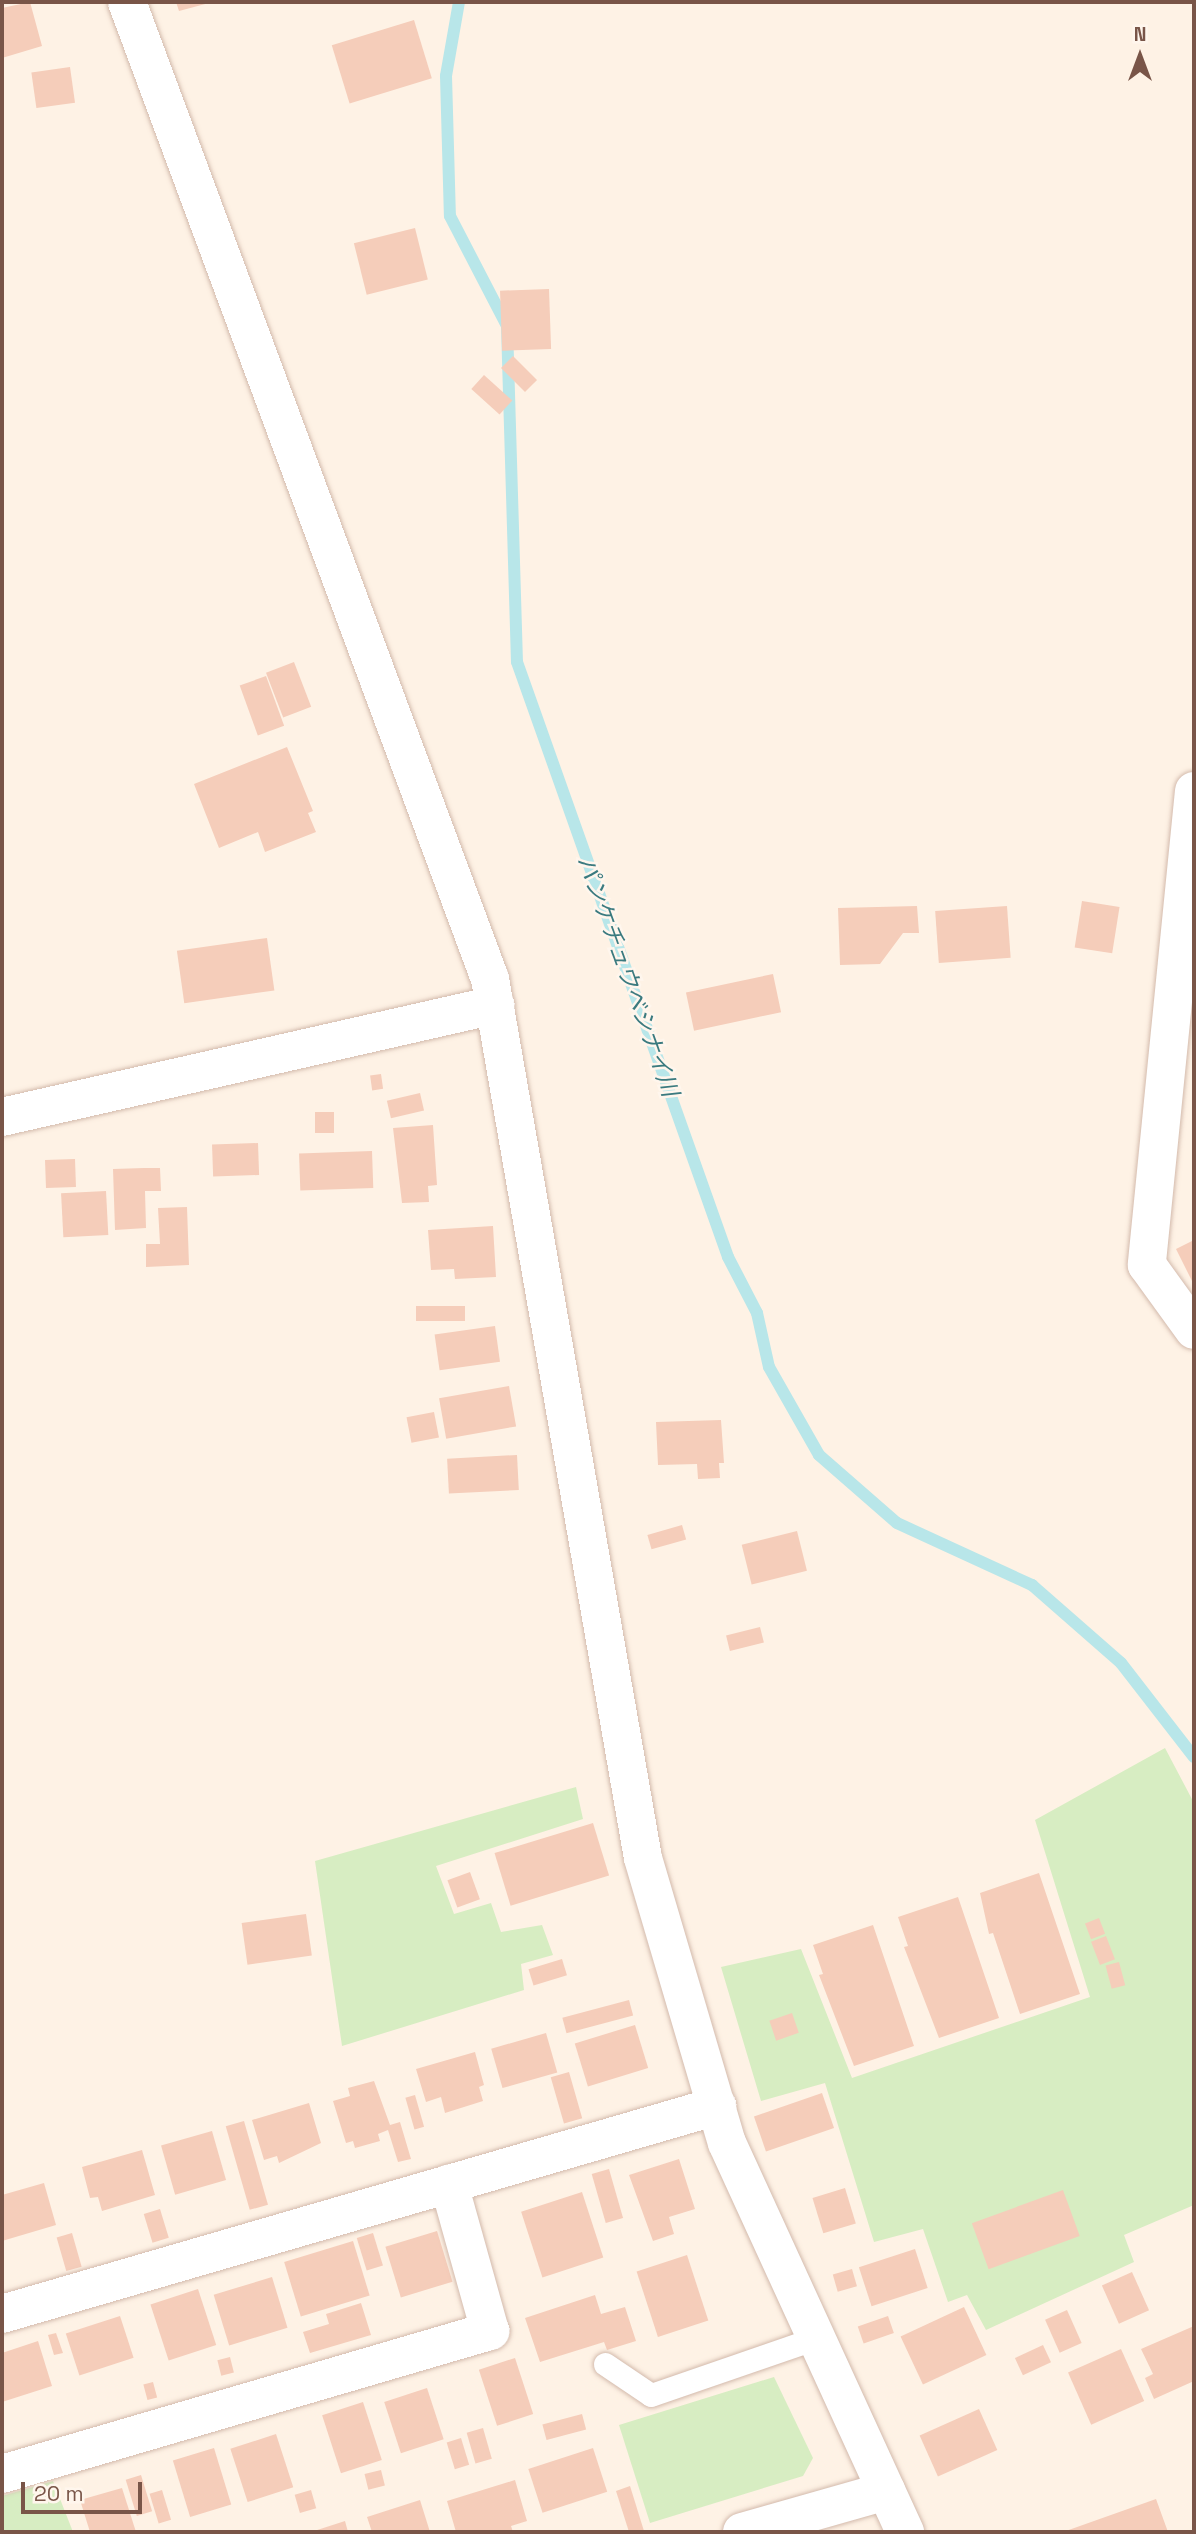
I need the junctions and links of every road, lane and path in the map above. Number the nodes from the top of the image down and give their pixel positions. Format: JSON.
{"nodes":[{"id":1,"x":127,"y":2,"type":"edge"},
{"id":2,"x":1194,"y":791,"type":"edge"},
{"id":3,"x":495,"y":1005,"type":"junction"},
{"id":4,"x":2,"y":1117,"type":"edge"},
{"id":5,"x":1194,"y":1330,"type":"edge"},
{"id":6,"x":716,"y":2106,"type":"junction"},
{"id":7,"x":449,"y":2184,"type":"junction"},
{"id":8,"x":2,"y":2314,"type":"edge"},
{"id":9,"x":817,"y":2338,"type":"junction"},
{"id":10,"x":605,"y":2364,"type":"dead end"},
{"id":11,"x":2,"y":2474,"type":"edge"},
{"id":12,"x":887,"y":2491,"type":"junction"},
{"id":13,"x":742,"y":2532,"type":"edge"},
{"id":14,"x":905,"y":2532,"type":"edge"}],
"edges":[{"from":1,"to":3,"type":"street"},
{"from":2,"to":5,"type":"street"},
{"from":3,"to":4,"type":"street"},
{"from":3,"to":6,"type":"street"},
{"from":6,"to":7,"type":"street"},
{"from":6,"to":9,"type":"street"},
{"from":7,"to":8,"type":"street"},
{"from":7,"to":11,"type":"street"},
{"from":9,"to":10,"type":"lane"},
{"from":9,"to":12,"type":"street"},
{"from":12,"to":13,"type":"street"},
{"from":12,"to":14,"type":"street"}]}
